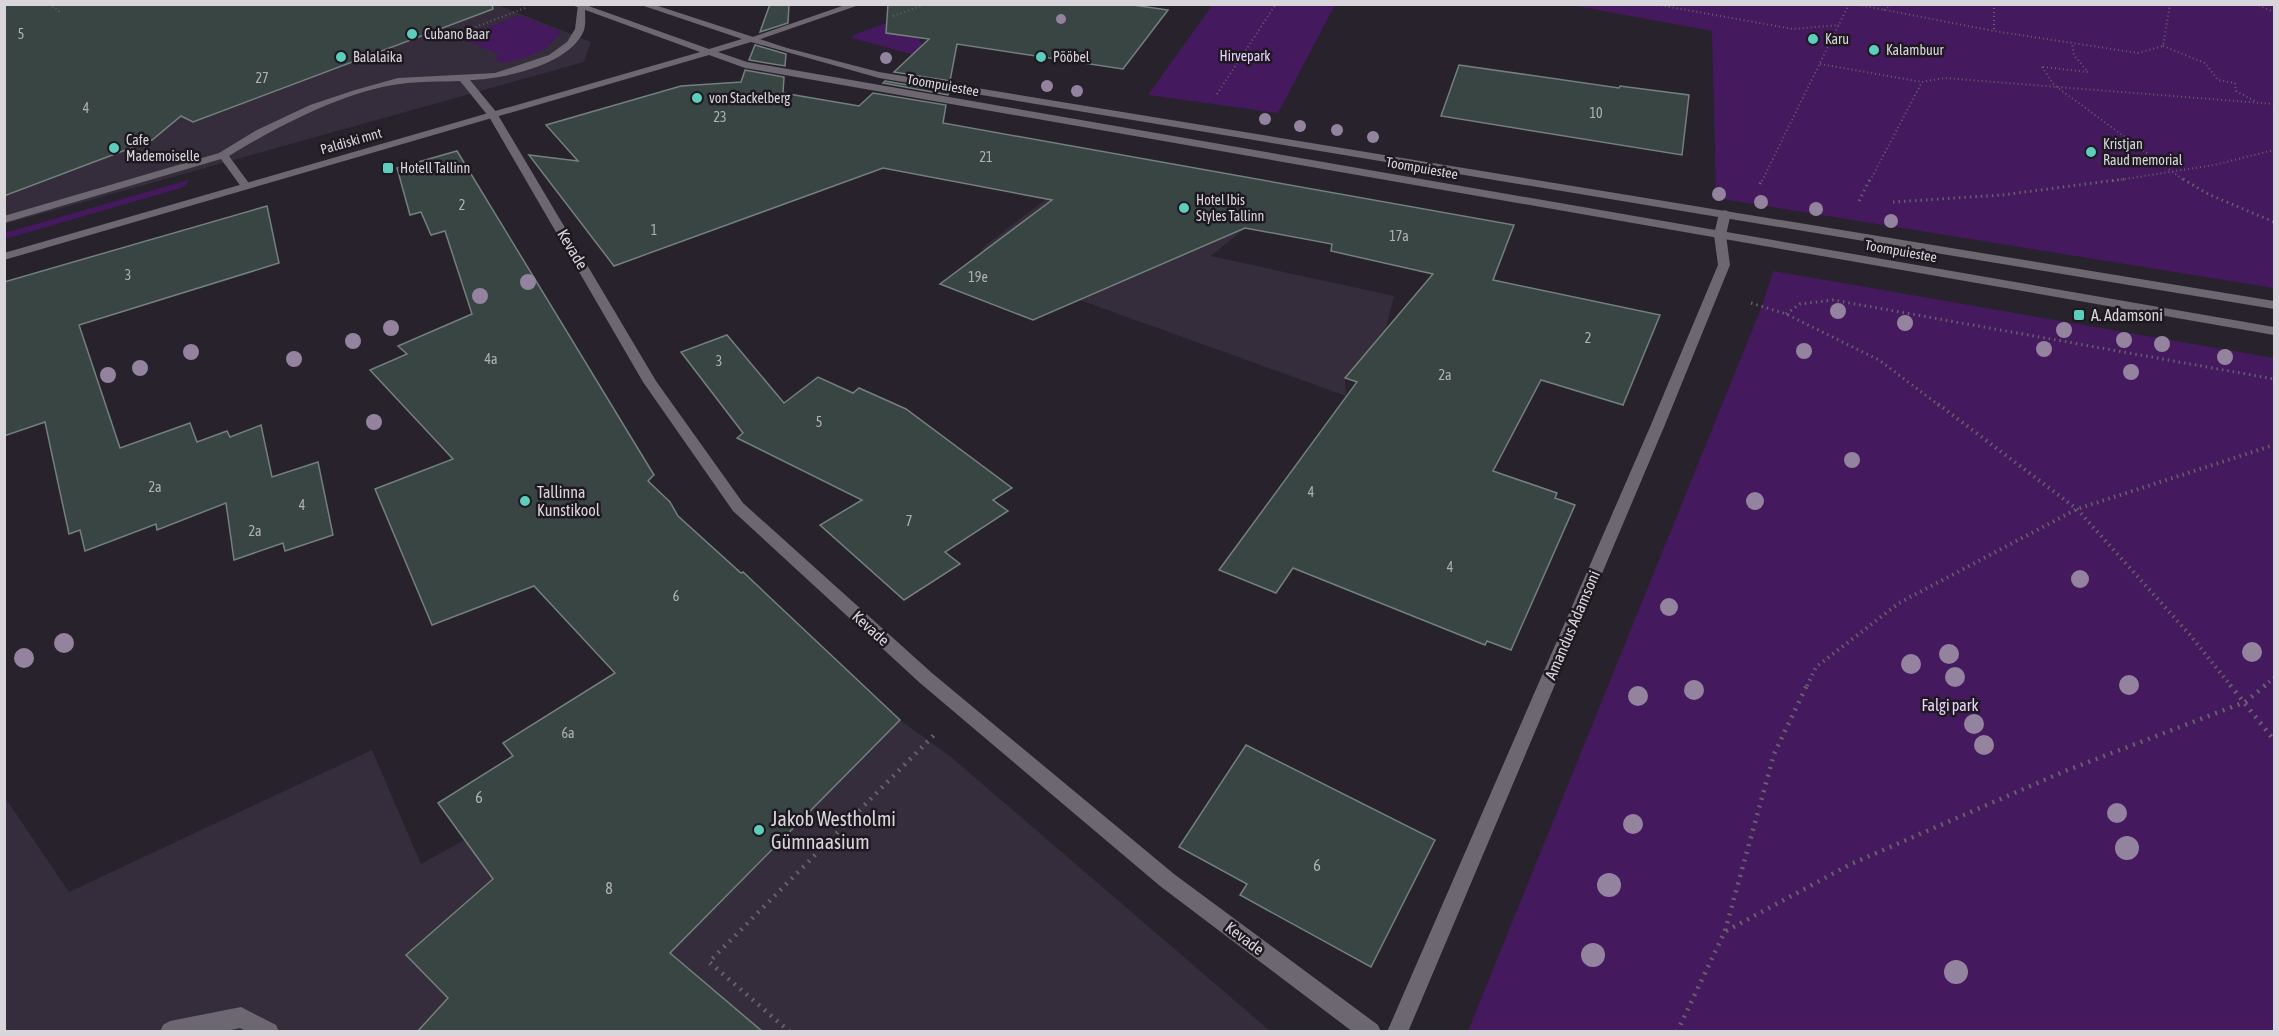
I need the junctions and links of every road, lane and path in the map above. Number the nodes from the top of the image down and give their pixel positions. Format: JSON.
{"nodes":[{"id":1,"x":49,"y":4,"type":"edge"},
{"id":2,"x":642,"y":4,"type":"edge"},
{"id":3,"x":858,"y":4,"type":"edge"},
{"id":4,"x":1276,"y":4,"type":"edge"},
{"id":5,"x":1653,"y":4,"type":"edge"},
{"id":6,"x":1849,"y":4,"type":"edge"},
{"id":7,"x":1854,"y":4,"type":"edge"},
{"id":8,"x":1893,"y":4,"type":"edge"},
{"id":9,"x":1994,"y":4,"type":"edge"},
{"id":10,"x":2170,"y":4,"type":"edge"},
{"id":11,"x":2255,"y":4,"type":"edge"},
{"id":12,"x":577,"y":6,"type":"edge"},
{"id":13,"x":525,"y":8,"type":"dead end"},
{"id":14,"x":1884,"y":10,"type":"junction"},
{"id":15,"x":60,"y":12,"type":"dead end"},
{"id":16,"x":2274,"y":12,"type":"edge"},
{"id":17,"x":1839,"y":25,"type":"junction"},
{"id":18,"x":1994,"y":32,"type":"junction"},
{"id":19,"x":453,"y":37,"type":"dead end"},
{"id":20,"x":752,"y":39,"type":"junction"},
{"id":21,"x":2072,"y":43,"type":"junction"},
{"id":22,"x":2163,"y":46,"type":"junction"},
{"id":23,"x":705,"y":53,"type":"junction"},
{"id":24,"x":1820,"y":64,"type":"junction"},
{"id":25,"x":464,"y":79,"type":"junction"},
{"id":26,"x":1922,"y":82,"type":"junction"},
{"id":27,"x":2054,"y":85,"type":"junction"},
{"id":28,"x":1215,"y":98,"type":"dead end"},
{"id":29,"x":2258,"y":102,"type":"junction"},
{"id":30,"x":2274,"y":104,"type":"edge"},
{"id":31,"x":493,"y":115,"type":"junction"},
{"id":32,"x":2274,"y":150,"type":"edge"},
{"id":33,"x":223,"y":155,"type":"junction"},
{"id":34,"x":2172,"y":173,"type":"junction"},
{"id":35,"x":246,"y":186,"type":"junction"},
{"id":36,"x":1758,"y":186,"type":"dead end"},
{"id":37,"x":1893,"y":202,"type":"dead end"},
{"id":38,"x":1869,"y":203,"type":"dead end"},
{"id":39,"x":1725,"y":213,"type":"junction"},
{"id":40,"x":4,"y":220,"type":"edge"},
{"id":41,"x":2274,"y":222,"type":"edge"},
{"id":42,"x":1720,"y":235,"type":"junction"},
{"id":43,"x":4,"y":257,"type":"edge"},
{"id":44,"x":1724,"y":265,"type":"junction"},
{"id":45,"x":2274,"y":305,"type":"edge"},
{"id":46,"x":1786,"y":314,"type":"junction"},
{"id":47,"x":2274,"y":331,"type":"edge"},
{"id":48,"x":2274,"y":379,"type":"edge"},
{"id":49,"x":2274,"y":445,"type":"edge"},
{"id":50,"x":2077,"y":509,"type":"junction"},
{"id":51,"x":2274,"y":678,"type":"edge"},
{"id":52,"x":2245,"y":702,"type":"junction"},
{"id":53,"x":962,"y":707,"type":"junction"},
{"id":54,"x":2274,"y":740,"type":"edge"},
{"id":55,"x":1725,"y":931,"type":"junction"},
{"id":56,"x":170,"y":1032,"type":"edge"},
{"id":57,"x":269,"y":1032,"type":"edge"},
{"id":58,"x":790,"y":1032,"type":"edge"},
{"id":59,"x":1371,"y":1032,"type":"edge"},
{"id":60,"x":1397,"y":1032,"type":"edge"},
{"id":61,"x":1677,"y":1032,"type":"edge"}],
"edges":[{"from":1,"to":15,"type":"path"},
{"from":2,"to":20,"type":"main road","name":"Toompuiestee"},
{"from":3,"to":20,"type":"main road","name":"Paldiski mnt"},
{"from":4,"to":28,"type":"path"},
{"from":5,"to":17,"type":"path"},
{"from":6,"to":17,"type":"path"},
{"from":7,"to":14,"type":"path"},
{"from":8,"to":14,"type":"path"},
{"from":9,"to":18,"type":"path"},
{"from":10,"to":22,"type":"path"},
{"from":11,"to":16,"type":"path"},
{"from":12,"to":23,"type":"main road","name":"Toompuiestee"},
{"from":12,"to":25,"type":"main road"},
{"from":13,"to":19,"type":"path"},
{"from":14,"to":18,"type":"path"},
{"from":17,"to":24,"type":"path"},
{"from":18,"to":21,"type":"path"},
{"from":20,"to":23,"type":"main road","name":"Paldiski mnt"},
{"from":20,"to":39,"type":"main road","name":"Toompuiestee"},
{"from":21,"to":22,"type":"path"},
{"from":21,"to":27,"type":"path"},
{"from":22,"to":29,"type":"path"},
{"from":23,"to":31,"type":"main road","name":"Paldiski mnt"},
{"from":23,"to":42,"type":"main road","name":"Toompuiestee"},
{"from":24,"to":26,"type":"path"},
{"from":24,"to":36,"type":"path"},
{"from":25,"to":31,"type":"main road","name":"Kevade"},
{"from":25,"to":33,"type":"main road"},
{"from":26,"to":27,"type":"path"},
{"from":26,"to":38,"type":"path"},
{"from":27,"to":29,"type":"path"},
{"from":27,"to":34,"type":"path"},
{"from":29,"to":30,"type":"path"},
{"from":31,"to":35,"type":"main road","name":"Paldiski mnt"},
{"from":31,"to":53,"type":"main road","name":"Kevade"},
{"from":32,"to":34,"type":"path"},
{"from":33,"to":35,"type":"main road"},
{"from":33,"to":40,"type":"main road"},
{"from":34,"to":37,"type":"path"},
{"from":34,"to":41,"type":"path"},
{"from":35,"to":43,"type":"main road","name":"Paldiski mnt"},
{"from":39,"to":42,"type":"main road"},
{"from":39,"to":45,"type":"main road","name":"Toompuiestee"},
{"from":42,"to":44,"type":"main road"},
{"from":42,"to":47,"type":"main road","name":"Toompuiestee"},
{"from":44,"to":46,"type":"path"},
{"from":44,"to":60,"type":"main road","name":"Amandus Adamsoni"},
{"from":46,"to":48,"type":"path"},
{"from":46,"to":50,"type":"path"},
{"from":49,"to":50,"type":"path"},
{"from":50,"to":52,"type":"path"},
{"from":50,"to":55,"type":"path"},
{"from":51,"to":52,"type":"path"},
{"from":52,"to":54,"type":"path"},
{"from":52,"to":55,"type":"path"},
{"from":53,"to":58,"type":"path"},
{"from":53,"to":59,"type":"main road","name":"Kevade"},
{"from":55,"to":61,"type":"path"},
{"from":56,"to":57,"type":"main road"}]}
